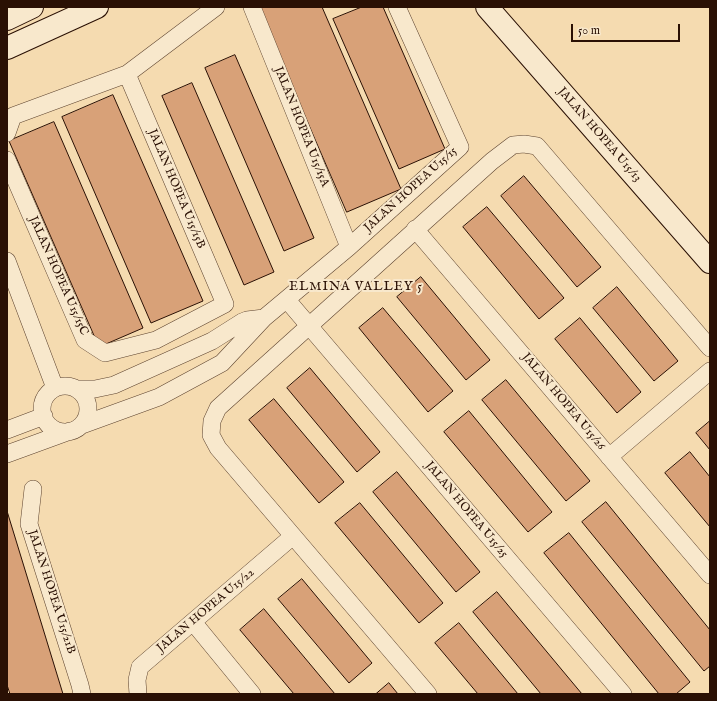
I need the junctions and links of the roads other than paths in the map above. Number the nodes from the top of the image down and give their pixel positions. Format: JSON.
{"nodes":[{"id":1,"x":32,"y":7,"type":"edge"},
{"id":2,"x":97,"y":7,"type":"edge"},
{"id":3,"x":216,"y":7,"type":"edge"},
{"id":4,"x":252,"y":7,"type":"edge"},
{"id":5,"x":396,"y":7,"type":"edge"},
{"id":6,"x":487,"y":7,"type":"edge"},
{"id":7,"x":7,"y":19,"type":"edge"},
{"id":8,"x":7,"y":48,"type":"edge"},
{"id":9,"x":128,"y":74,"type":"junction"},
{"id":10,"x":7,"y":133,"type":"edge"},
{"id":11,"x":7,"y":160,"type":"edge"},
{"id":12,"x":416,"y":229,"type":"junction"},
{"id":13,"x":349,"y":247,"type":"junction"},
{"id":14,"x":7,"y":260,"type":"edge"},
{"id":15,"x":710,"y":262,"type":"edge"},
{"id":16,"x":287,"y":300,"type":"junction"},
{"id":17,"x":225,"y":304,"type":"joint"},
{"id":18,"x":264,"y":318,"type":"junction"},
{"id":19,"x":309,"y":326,"type":"junction"},
{"id":20,"x":710,"y":348,"type":"edge"},
{"id":21,"x":710,"y":371,"type":"edge"},
{"id":22,"x":55,"y":388,"type":"junction"},
{"id":23,"x":76,"y":389,"type":"junction"},
{"id":24,"x":44,"y":416,"type":"junction"},
{"id":25,"x":76,"y":428,"type":"junction"},
{"id":26,"x":7,"y":430,"type":"edge"},
{"id":27,"x":7,"y":454,"type":"edge"},
{"id":28,"x":609,"y":457,"type":"junction"},
{"id":29,"x":32,"y":489,"type":"dead end"},
{"id":30,"x":293,"y":536,"type":"junction"},
{"id":31,"x":710,"y":575,"type":"edge"},
{"id":32,"x":193,"y":622,"type":"junction"},
{"id":33,"x":82,"y":694,"type":"edge"},
{"id":34,"x":138,"y":694,"type":"edge"},
{"id":35,"x":252,"y":694,"type":"edge"},
{"id":36,"x":428,"y":694,"type":"edge"},
{"id":37,"x":623,"y":694,"type":"edge"}],
"edges":[{"from":1,"to":7,"type":"street"},
{"from":2,"to":8,"type":"street"},
{"from":3,"to":9,"type":"street"},
{"from":4,"to":13,"type":"street","name":"JALAN HOPEA U15/15A"},
{"from":5,"to":13,"type":"street","name":"JALAN HOPEA U15/15"},
{"from":6,"to":15,"type":"street","name":"JALAN HOPEA U15/13"},
{"from":9,"to":10,"type":"street"},
{"from":9,"to":17,"type":"street","name":"JALAN HOPEA U15/15B"},
{"from":11,"to":17,"type":"street","name":"JALAN HOPEA U15/15C"},
{"from":12,"to":19,"type":"street"},
{"from":12,"to":20,"type":"street"},
{"from":12,"to":28,"type":"street","name":"JALAN HOPEA U15/26"},
{"from":13,"to":16,"type":"street","name":"JALAN HOPEA U15/15"},
{"from":14,"to":22,"type":"street"},
{"from":16,"to":18,"type":"street","name":"JALAN HOPEA U15/15"},
{"from":16,"to":19,"type":"street","name":"JALAN HOPEA U15/25"},
{"from":18,"to":23,"type":"street","name":"JALAN HOPEA U15/15"},
{"from":18,"to":25,"type":"street","name":"JALAN HOPEA U15/15"},
{"from":19,"to":30,"type":"street"},
{"from":19,"to":37,"type":"street","name":"JALAN HOPEA U15/25"},
{"from":21,"to":28,"type":"street"},
{"from":22,"to":23,"type":"street"},
{"from":22,"to":24,"type":"street"},
{"from":23,"to":25,"type":"street"},
{"from":24,"to":25,"type":"street"},
{"from":24,"to":26,"type":"street"},
{"from":25,"to":27,"type":"street","name":"JALAN HOPEA U15/15"},
{"from":28,"to":31,"type":"street","name":"JALAN HOPEA U15/26"},
{"from":29,"to":33,"type":"street","name":"JALAN HOPEA U15/21B"},
{"from":30,"to":32,"type":"street","name":"JALAN HOPEA U15/22"},
{"from":30,"to":36,"type":"street"},
{"from":32,"to":34,"type":"street","name":"JALAN HOPEA U15/22"},
{"from":32,"to":35,"type":"street"}]}
